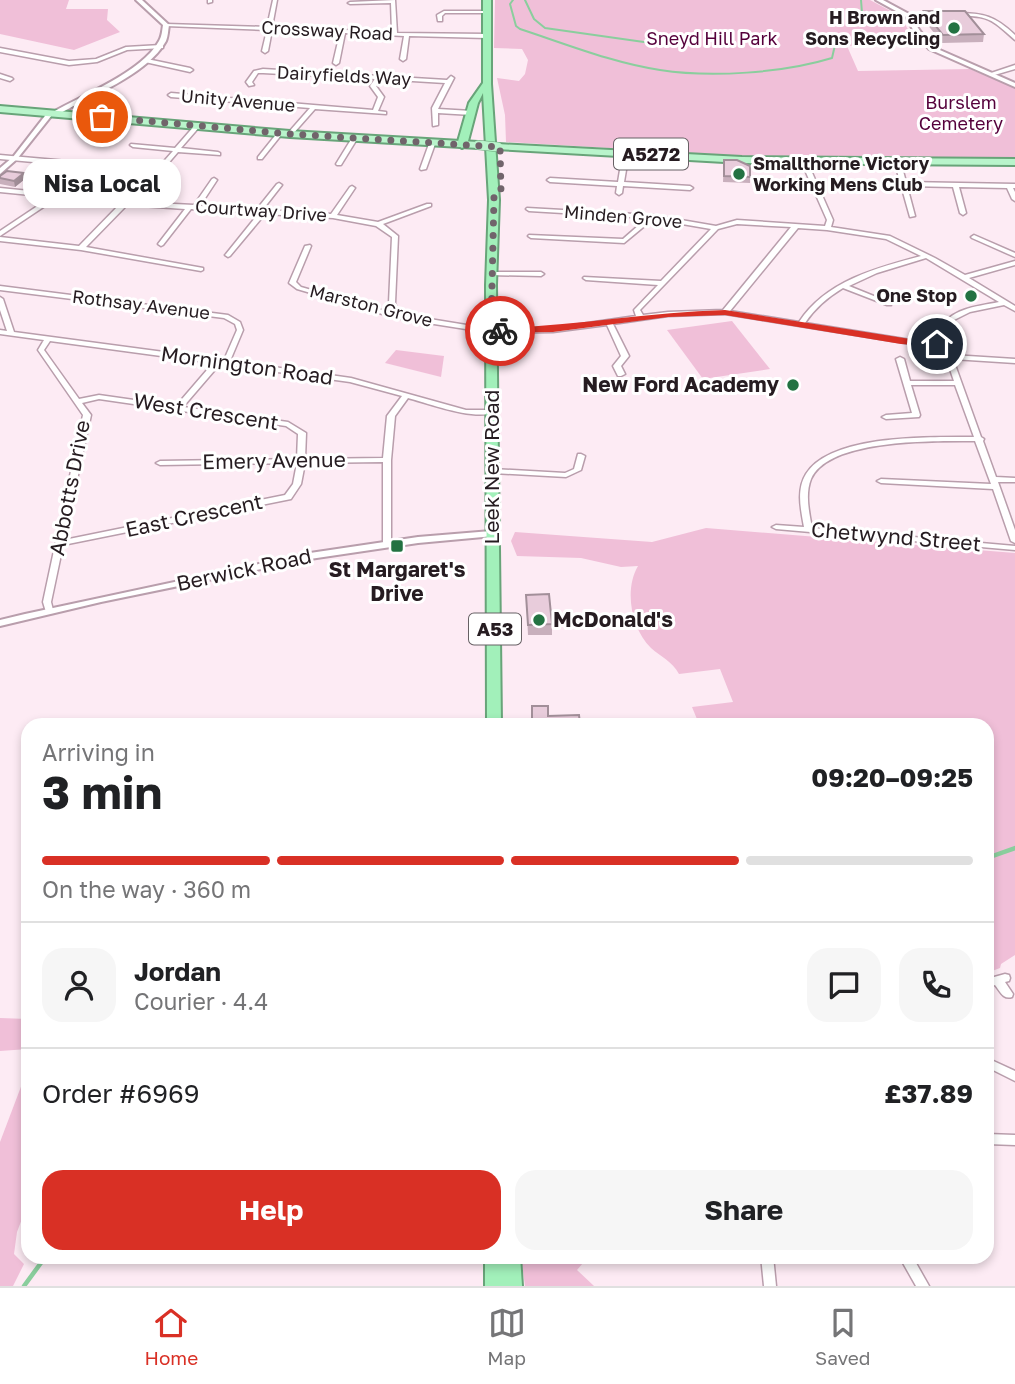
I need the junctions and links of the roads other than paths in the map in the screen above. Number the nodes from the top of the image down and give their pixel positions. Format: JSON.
{"nodes":[{"id":1,"x":139,"y":0,"type":"edge"},
{"id":2,"x":275,"y":0,"type":"edge"},
{"id":3,"x":393,"y":0,"type":"edge"},
{"id":4,"x":879,"y":0,"type":"edge"},
{"id":5,"x":350,"y":2,"type":"dead end"},
{"id":6,"x":487,"y":6,"type":"edge"},
{"id":7,"x":906,"y":15,"type":"junction"},
{"id":8,"x":329,"y":20,"type":"dead end"},
{"id":9,"x":440,"y":20,"type":"dead end"},
{"id":10,"x":166,"y":25,"type":"junction"},
{"id":11,"x":271,"y":28,"type":"junction"},
{"id":12,"x":325,"y":32,"type":"junction"},
{"id":13,"x":343,"y":33,"type":"junction"},
{"id":14,"x":395,"y":36,"type":"junction"},
{"id":15,"x":406,"y":36,"type":"junction"},
{"id":16,"x":487,"y":36,"type":"junction"},
{"id":17,"x":1015,"y":38,"type":"edge"},
{"id":18,"x":161,"y":47,"type":"junction"},
{"id":19,"x":0,"y":50,"type":"edge"},
{"id":20,"x":265,"y":51,"type":"dead end"},
{"id":21,"x":403,"y":59,"type":"dead end"},
{"id":22,"x":147,"y":61,"type":"junction"},
{"id":23,"x":336,"y":63,"type":"dead end"},
{"id":24,"x":1015,"y":67,"type":"edge"},
{"id":25,"x":190,"y":70,"type":"dead end"},
{"id":26,"x":991,"y":74,"type":"junction"},
{"id":27,"x":322,"y":75,"type":"junction"},
{"id":28,"x":0,"y":76,"type":"edge"},
{"id":29,"x":378,"y":78,"type":"junction"},
{"id":30,"x":10,"y":79,"type":"dead end"},
{"id":31,"x":487,"y":84,"type":"junction"},
{"id":32,"x":251,"y":85,"type":"dead end"},
{"id":33,"x":1015,"y":85,"type":"edge"},
{"id":34,"x":314,"y":86,"type":"dead end"},
{"id":35,"x":171,"y":96,"type":"dead end"},
{"id":36,"x":313,"y":108,"type":"junction"},
{"id":37,"x":1,"y":111,"type":"edge"},
{"id":38,"x":436,"y":111,"type":"junction"},
{"id":39,"x":374,"y":112,"type":"junction"},
{"id":40,"x":52,"y":113,"type":"junction"},
{"id":41,"x":384,"y":113,"type":"dead end"},
{"id":42,"x":472,"y":113,"type":"junction"},
{"id":43,"x":198,"y":125,"type":"junction"},
{"id":44,"x":435,"y":125,"type":"dead end"},
{"id":45,"x":285,"y":133,"type":"junction"},
{"id":46,"x":354,"y":139,"type":"junction"},
{"id":47,"x":432,"y":144,"type":"junction"},
{"id":48,"x":133,"y":145,"type":"dead end"},
{"id":49,"x":462,"y":145,"type":"junction"},
{"id":50,"x":499,"y":147,"type":"junction"},
{"id":51,"x":175,"y":149,"type":"junction"},
{"id":52,"x":626,"y":152,"type":"junction"},
{"id":53,"x":218,"y":154,"type":"dead end"},
{"id":54,"x":0,"y":157,"type":"edge"},
{"id":55,"x":15,"y":158,"type":"junction"},
{"id":56,"x":260,"y":158,"type":"dead end"},
{"id":57,"x":803,"y":159,"type":"junction"},
{"id":58,"x":897,"y":160,"type":"junction"},
{"id":59,"x":1015,"y":162,"type":"edge"},
{"id":60,"x":339,"y":164,"type":"dead end"},
{"id":61,"x":423,"y":169,"type":"dead end"},
{"id":62,"x":156,"y":171,"type":"junction"},
{"id":63,"x":0,"y":173,"type":"edge"},
{"id":64,"x":214,"y":180,"type":"dead end"},
{"id":65,"x":550,"y":180,"type":"dead end"},
{"id":66,"x":905,"y":184,"type":"junction"},
{"id":67,"x":279,"y":185,"type":"dead end"},
{"id":68,"x":956,"y":185,"type":"junction"},
{"id":69,"x":1012,"y":186,"type":"edge"},
{"id":70,"x":352,"y":188,"type":"dead end"},
{"id":71,"x":690,"y":188,"type":"dead end"},
{"id":72,"x":619,"y":189,"type":"junction"},
{"id":73,"x":0,"y":190,"type":"edge"},
{"id":74,"x":55,"y":197,"type":"junction"},
{"id":75,"x":494,"y":197,"type":"junction"},
{"id":76,"x":1015,"y":200,"type":"edge"},
{"id":77,"x":128,"y":203,"type":"junction"},
{"id":78,"x":429,"y":205,"type":"dead end"},
{"id":79,"x":193,"y":207,"type":"junction"},
{"id":80,"x":530,"y":209,"type":"dead end"},
{"id":81,"x":263,"y":210,"type":"junction"},
{"id":82,"x":963,"y":212,"type":"dead end"},
{"id":83,"x":333,"y":216,"type":"junction"},
{"id":84,"x":912,"y":216,"type":"dead end"},
{"id":85,"x":652,"y":217,"type":"junction"},
{"id":86,"x":378,"y":224,"type":"junction"},
{"id":87,"x":796,"y":226,"type":"junction"},
{"id":88,"x":716,"y":228,"type":"junction"},
{"id":89,"x":827,"y":228,"type":"junction"},
{"id":90,"x":531,"y":236,"type":"dead end"},
{"id":91,"x":0,"y":237,"type":"edge"},
{"id":92,"x":965,"y":239,"type":"dead end"},
{"id":93,"x":161,"y":244,"type":"dead end"},
{"id":94,"x":308,"y":246,"type":"dead end"},
{"id":95,"x":81,"y":248,"type":"junction"},
{"id":96,"x":228,"y":255,"type":"dead end"},
{"id":97,"x":1015,"y":255,"type":"edge"},
{"id":98,"x":927,"y":256,"type":"junction"},
{"id":99,"x":1015,"y":262,"type":"edge"},
{"id":100,"x":201,"y":269,"type":"dead end"},
{"id":101,"x":491,"y":274,"type":"junction"},
{"id":102,"x":541,"y":274,"type":"dead end"},
{"id":103,"x":586,"y":278,"type":"dead end"},
{"id":104,"x":963,"y":278,"type":"junction"},
{"id":105,"x":663,"y":283,"type":"junction"},
{"id":106,"x":844,"y":286,"type":"junction"},
{"id":107,"x":0,"y":288,"type":"edge"},
{"id":108,"x":0,"y":299,"type":"edge"},
{"id":109,"x":1005,"y":303,"type":"junction"},
{"id":110,"x":888,"y":304,"type":"dead end"},
{"id":111,"x":1015,"y":309,"type":"edge"},
{"id":112,"x":725,"y":312,"type":"junction"},
{"id":113,"x":396,"y":316,"type":"junction"},
{"id":114,"x":640,"y":317,"type":"junction"},
{"id":115,"x":609,"y":322,"type":"junction"},
{"id":116,"x":800,"y":325,"type":"junction"},
{"id":117,"x":491,"y":331,"type":"junction"},
{"id":118,"x":0,"y":332,"type":"edge"},
{"id":119,"x":11,"y":334,"type":"junction"},
{"id":120,"x":48,"y":339,"type":"junction"},
{"id":121,"x":943,"y":344,"type":"junction"},
{"id":122,"x":950,"y":357,"type":"junction"},
{"id":123,"x":900,"y":359,"type":"dead end"},
{"id":124,"x":1015,"y":360,"type":"edge"},
{"id":125,"x":222,"y":363,"type":"junction"},
{"id":126,"x":621,"y":374,"type":"dead end"},
{"id":127,"x":907,"y":383,"type":"junction"},
{"id":128,"x":958,"y":383,"type":"junction"},
{"id":129,"x":407,"y":395,"type":"junction"},
{"id":130,"x":80,"y":401,"type":"junction"},
{"id":131,"x":180,"y":407,"type":"junction"},
{"id":132,"x":491,"y":412,"type":"junction"},
{"id":133,"x":886,"y":417,"type":"dead end"},
{"id":134,"x":979,"y":439,"type":"junction"},
{"id":135,"x":581,"y":456,"type":"dead end"},
{"id":136,"x":387,"y":460,"type":"junction"},
{"id":137,"x":301,"y":461,"type":"junction"},
{"id":138,"x":160,"y":463,"type":"dead end"},
{"id":139,"x":493,"y":471,"type":"junction"},
{"id":140,"x":1015,"y":480,"type":"edge"},
{"id":141,"x":881,"y":481,"type":"dead end"},
{"id":142,"x":994,"y":483,"type":"junction"},
{"id":143,"x":776,"y":527,"type":"dead end"},
{"id":144,"x":808,"y":528,"type":"junction"},
{"id":145,"x":491,"y":534,"type":"junction"},
{"id":146,"x":1015,"y":541,"type":"edge"},
{"id":147,"x":387,"y":542,"type":"junction"},
{"id":148,"x":61,"y":543,"type":"junction"},
{"id":149,"x":1015,"y":548,"type":"edge"},
{"id":150,"x":49,"y":611,"type":"junction"},
{"id":151,"x":0,"y":623,"type":"edge"},
{"id":152,"x":494,"y":718,"type":"edge"},
{"id":153,"x":997,"y":980,"type":"edge"},
{"id":154,"x":1008,"y":994,"type":"dead end"},
{"id":155,"x":994,"y":1066,"type":"edge"},
{"id":156,"x":1015,"y":1076,"type":"edge"},
{"id":157,"x":994,"y":1139,"type":"edge"},
{"id":158,"x":1015,"y":1140,"type":"edge"},
{"id":159,"x":495,"y":1264,"type":"edge"},
{"id":160,"x":511,"y":1264,"type":"edge"},
{"id":161,"x":768,"y":1264,"type":"edge"},
{"id":162,"x":910,"y":1264,"type":"edge"},
{"id":163,"x":495,"y":1286,"type":"edge"},
{"id":164,"x":512,"y":1286,"type":"edge"},
{"id":165,"x":770,"y":1286,"type":"edge"},
{"id":166,"x":923,"y":1286,"type":"edge"}],
"edges":[{"from":1,"to":10,"type":"street"},
{"from":2,"to":11,"type":"street"},
{"from":3,"to":5,"type":"street"},
{"from":3,"to":14,"type":"street"},
{"from":4,"to":7,"type":"street"},
{"from":6,"to":9,"type":"street"},
{"from":6,"to":16,"type":"highway","name":"Leek New Road","number":"A53"},
{"from":7,"to":17,"type":"street"},
{"from":7,"to":26,"type":"street"},
{"from":8,"to":12,"type":"street"},
{"from":10,"to":11,"type":"street","name":"Crossway Road"},
{"from":10,"to":18,"type":"street"},
{"from":11,"to":12,"type":"street","name":"Crossway Road"},
{"from":11,"to":20,"type":"street"},
{"from":12,"to":13,"type":"street","name":"Crossway Road"},
{"from":13,"to":14,"type":"street","name":"Crossway Road"},
{"from":13,"to":23,"type":"street"},
{"from":14,"to":15,"type":"street","name":"Crossway Road"},
{"from":15,"to":16,"type":"street","name":"Crossway Road"},
{"from":15,"to":21,"type":"street"},
{"from":16,"to":31,"type":"highway","name":"Leek New Road","number":"A53"},
{"from":18,"to":19,"type":"street"},
{"from":18,"to":22,"type":"street"},
{"from":22,"to":25,"type":"street"},
{"from":22,"to":40,"type":"street"},
{"from":24,"to":26,"type":"street"},
{"from":26,"to":33,"type":"street"},
{"from":27,"to":29,"type":"street","name":"Dairyfields Way"},
{"from":27,"to":32,"type":"street","name":"Dairyfields Way"},
{"from":27,"to":34,"type":"street"},
{"from":28,"to":30,"type":"street"},
{"from":29,"to":38,"type":"street","name":"Dairyfields Way"},
{"from":29,"to":39,"type":"street"},
{"from":31,"to":42,"type":"highway"},
{"from":31,"to":75,"type":"highway","name":"Leek New Road","number":"A53"},
{"from":35,"to":36,"type":"street","name":"Unity Avenue"},
{"from":36,"to":39,"type":"street"},
{"from":36,"to":45,"type":"street","name":"Unity Avenue"},
{"from":37,"to":40,"type":"main road","number":"A5272"},
{"from":38,"to":42,"type":"street"},
{"from":38,"to":44,"type":"street","name":"Dairyfields Way"},
{"from":39,"to":41,"type":"street"},
{"from":40,"to":43,"type":"main road","number":"A5272"},
{"from":40,"to":55,"type":"street"},
{"from":42,"to":49,"type":"highway"},
{"from":43,"to":45,"type":"main road","number":"A5272"},
{"from":43,"to":51,"type":"street"},
{"from":45,"to":46,"type":"main road","number":"A5272"},
{"from":45,"to":56,"type":"street","name":"Unity Avenue"},
{"from":46,"to":47,"type":"main road","number":"A5272"},
{"from":46,"to":60,"type":"street"},
{"from":47,"to":49,"type":"main road","number":"A5272"},
{"from":47,"to":61,"type":"street"},
{"from":48,"to":51,"type":"street"},
{"from":49,"to":50,"type":"main road","number":"A5272","bridge":true},
{"from":50,"to":52,"type":"main road","number":"A5272"},
{"from":50,"to":75,"type":"highway"},
{"from":51,"to":53,"type":"street"},
{"from":51,"to":62,"type":"street"},
{"from":52,"to":57,"type":"main road","number":"A5272"},
{"from":52,"to":72,"type":"street"},
{"from":54,"to":55,"type":"street"},
{"from":55,"to":62,"type":"street"},
{"from":55,"to":63,"type":"street"},
{"from":57,"to":58,"type":"main road","number":"A5272"},
{"from":57,"to":89,"type":"street"},
{"from":58,"to":59,"type":"main road","number":"A5272"},
{"from":58,"to":66,"type":"street"},
{"from":62,"to":77,"type":"street"},
{"from":64,"to":79,"type":"street"},
{"from":65,"to":72,"type":"street"},
{"from":66,"to":68,"type":"street"},
{"from":66,"to":84,"type":"street"},
{"from":67,"to":81,"type":"street"},
{"from":68,"to":69,"type":"street"},
{"from":68,"to":82,"type":"street"},
{"from":69,"to":76,"type":"street"},
{"from":70,"to":83,"type":"street"},
{"from":71,"to":72,"type":"street"},
{"from":73,"to":74,"type":"street","name":"Courtway Drive"},
{"from":74,"to":77,"type":"street","name":"Courtway Drive"},
{"from":74,"to":91,"type":"street"},
{"from":75,"to":101,"type":"highway","name":"Leek New Road","number":"A53"},
{"from":77,"to":79,"type":"street","name":"Courtway Drive"},
{"from":77,"to":95,"type":"street"},
{"from":78,"to":86,"type":"street"},
{"from":79,"to":81,"type":"street","name":"Courtway Drive"},
{"from":79,"to":93,"type":"street"},
{"from":80,"to":85,"type":"street","name":"Minden Grove"},
{"from":81,"to":83,"type":"street","name":"Courtway Drive"},
{"from":81,"to":96,"type":"street"},
{"from":83,"to":86,"type":"street","name":"Courtway Drive"},
{"from":85,"to":88,"type":"street","name":"Minden Grove"},
{"from":85,"to":90,"type":"street"},
{"from":86,"to":113,"type":"street"},
{"from":87,"to":88,"type":"street","name":"Minden Grove"},
{"from":87,"to":89,"type":"street","name":"Minden Grove"},
{"from":87,"to":112,"type":"street"},
{"from":88,"to":105,"type":"street"},
{"from":89,"to":98,"type":"street","name":"Minden Grove"},
{"from":91,"to":95,"type":"street"},
{"from":92,"to":97,"type":"street"},
{"from":94,"to":113,"type":"street","name":"Marston Grove"},
{"from":95,"to":100,"type":"street"},
{"from":98,"to":104,"type":"street","name":"Minden Grove"},
{"from":98,"to":106,"type":"street"},
{"from":99,"to":104,"type":"street"},
{"from":101,"to":102,"type":"street"},
{"from":101,"to":117,"type":"highway","name":"Leek New Road","number":"A53"},
{"from":103,"to":105,"type":"street"},
{"from":104,"to":109,"type":"street","name":"Minden Grove"},
{"from":105,"to":114,"type":"street"},
{"from":106,"to":110,"type":"street"},
{"from":106,"to":116,"type":"street"},
{"from":107,"to":125,"type":"street","name":"Rothsay Avenue"},
{"from":108,"to":119,"type":"street"},
{"from":109,"to":111,"type":"street","name":"Minden Grove"},
{"from":109,"to":121,"type":"street"},
{"from":112,"to":114,"type":"street","name":"Marston Grove"},
{"from":112,"to":116,"type":"street","name":"Marston Grove"},
{"from":113,"to":117,"type":"street","name":"Marston Grove"},
{"from":114,"to":115,"type":"street","name":"Marston Grove"},
{"from":115,"to":117,"type":"street","name":"Marston Grove"},
{"from":115,"to":126,"type":"street"},
{"from":116,"to":121,"type":"street","name":"Marston Grove"},
{"from":117,"to":132,"type":"highway","name":"Leek New Road","number":"A53"},
{"from":118,"to":119,"type":"street","name":"Mornington Road"},
{"from":119,"to":120,"type":"street","name":"Mornington Road"},
{"from":120,"to":125,"type":"street","name":"Mornington Road"},
{"from":120,"to":130,"type":"street","name":"Abbotts Drive"},
{"from":121,"to":122,"type":"street"},
{"from":122,"to":124,"type":"street"},
{"from":122,"to":128,"type":"street"},
{"from":123,"to":127,"type":"street"},
{"from":125,"to":129,"type":"street","name":"Mornington Road"},
{"from":125,"to":131,"type":"street"},
{"from":127,"to":128,"type":"street"},
{"from":127,"to":133,"type":"street"},
{"from":128,"to":134,"type":"street"},
{"from":129,"to":132,"type":"street","name":"Mornington Road"},
{"from":129,"to":136,"type":"street"},
{"from":130,"to":131,"type":"street","name":"West Crescent"},
{"from":130,"to":148,"type":"street","name":"Abbotts Drive"},
{"from":131,"to":137,"type":"street","name":"West Crescent"},
{"from":132,"to":139,"type":"highway","name":"Leek New Road","number":"A53"},
{"from":134,"to":142,"type":"street"},
{"from":134,"to":144,"type":"street"},
{"from":135,"to":139,"type":"street"},
{"from":136,"to":137,"type":"street","name":"Emery Avenue"},
{"from":136,"to":147,"type":"street"},
{"from":137,"to":138,"type":"street","name":"Emery Avenue"},
{"from":137,"to":148,"type":"street","name":"East Crescent"},
{"from":139,"to":145,"type":"highway","name":"Leek New Road","number":"A53"},
{"from":140,"to":142,"type":"street"},
{"from":141,"to":142,"type":"street"},
{"from":142,"to":146,"type":"street"},
{"from":143,"to":144,"type":"street","name":"Chetwynd Street"},
{"from":144,"to":149,"type":"street","name":"Chetwynd Street"},
{"from":145,"to":147,"type":"street","name":"Berwick Road"},
{"from":145,"to":152,"type":"highway","name":"Leek New Road","number":"A53"},
{"from":147,"to":150,"type":"street","name":"Berwick Road"},
{"from":148,"to":150,"type":"street","name":"Abbotts Drive"},
{"from":150,"to":151,"type":"street","name":"Berwick Road"},
{"from":153,"to":154,"type":"street"},
{"from":155,"to":156,"type":"street"},
{"from":157,"to":158,"type":"street"},
{"from":159,"to":163,"type":"highway"},
{"from":160,"to":164,"type":"highway"},
{"from":161,"to":165,"type":"street"},
{"from":162,"to":166,"type":"street"}]}
